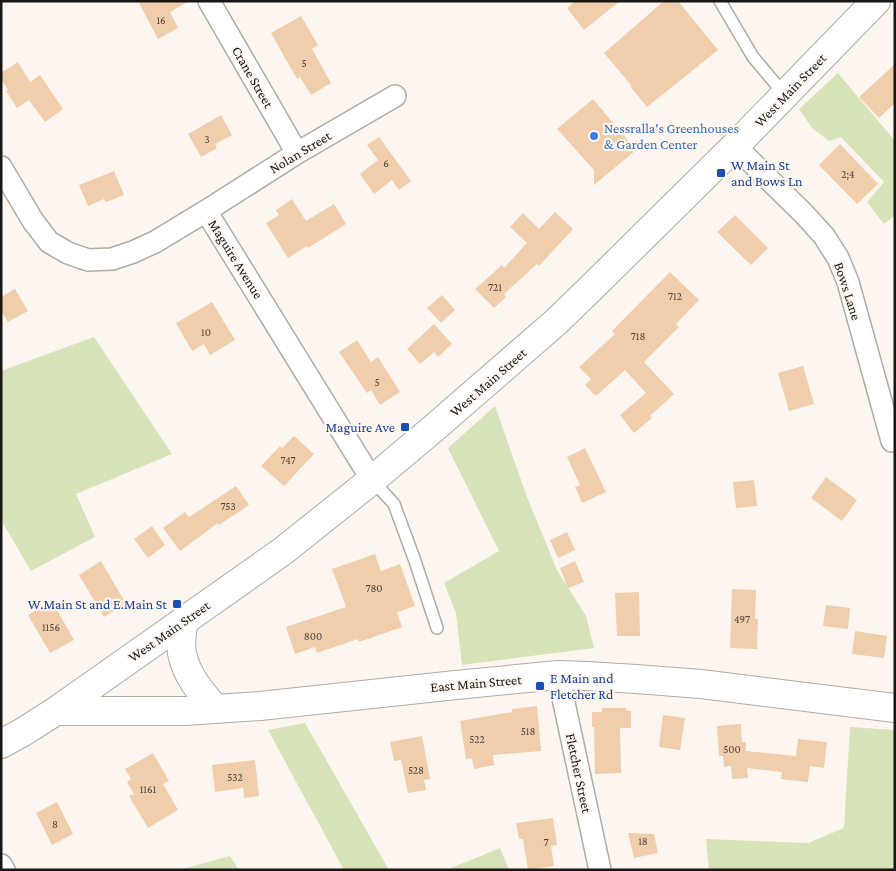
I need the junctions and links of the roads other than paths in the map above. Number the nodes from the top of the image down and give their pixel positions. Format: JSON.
{"nodes":[{"id":1,"x":209,"y":1,"type":"edge"},
{"id":2,"x":720,"y":1,"type":"edge"},
{"id":3,"x":876,"y":1,"type":"edge"},
{"id":4,"x":785,"y":95,"type":"junction"},
{"id":5,"x":395,"y":96,"type":"dead end"},
{"id":6,"x":735,"y":146,"type":"junction"},
{"id":7,"x":297,"y":153,"type":"junction"},
{"id":8,"x":1,"y":167,"type":"edge"},
{"id":9,"x":206,"y":211,"type":"junction"},
{"id":10,"x":892,"y":441,"type":"dead end"},
{"id":11,"x":372,"y":480,"type":"junction"},
{"id":12,"x":184,"y":621,"type":"junction"},
{"id":13,"x":437,"y":628,"type":"dead end"},
{"id":14,"x":558,"y":675,"type":"junction"},
{"id":15,"x":895,"y":708,"type":"edge"},
{"id":16,"x":216,"y":709,"type":"junction"},
{"id":17,"x":56,"y":711,"type":"junction"},
{"id":18,"x":1,"y":744,"type":"edge"},
{"id":19,"x":1,"y":865,"type":"edge"},
{"id":20,"x":4,"y":870,"type":"edge"},
{"id":21,"x":600,"y":870,"type":"edge"}],
"edges":[{"from":1,"to":7,"type":"street","name":"Crane Street"},
{"from":2,"to":4,"type":"lane"},
{"from":3,"to":4,"type":"main road","name":"West Main Street"},
{"from":4,"to":6,"type":"main road","name":"West Main Street"},
{"from":5,"to":7,"type":"street","name":"Nolan Street"},
{"from":6,"to":10,"type":"street","name":"Bows Lane"},
{"from":6,"to":11,"type":"main road","name":"West Main Street"},
{"from":7,"to":9,"type":"street","name":"Nolan Street"},
{"from":8,"to":9,"type":"street","name":"Maguire Avenue"},
{"from":9,"to":11,"type":"street","name":"Maguire Avenue"},
{"from":11,"to":12,"type":"main road","name":"West Main Street"},
{"from":11,"to":13,"type":"lane"},
{"from":12,"to":16,"type":"main road"},
{"from":12,"to":17,"type":"main road","name":"West Main Street"},
{"from":14,"to":15,"type":"main road","name":"East Main Street"},
{"from":14,"to":16,"type":"main road","name":"East Main Street"},
{"from":14,"to":21,"type":"street","name":"Fletcher Street"},
{"from":16,"to":17,"type":"main road","name":"East Main Street"},
{"from":17,"to":18,"type":"main road","name":"West Main Street"},
{"from":19,"to":20,"type":"street"}]}
